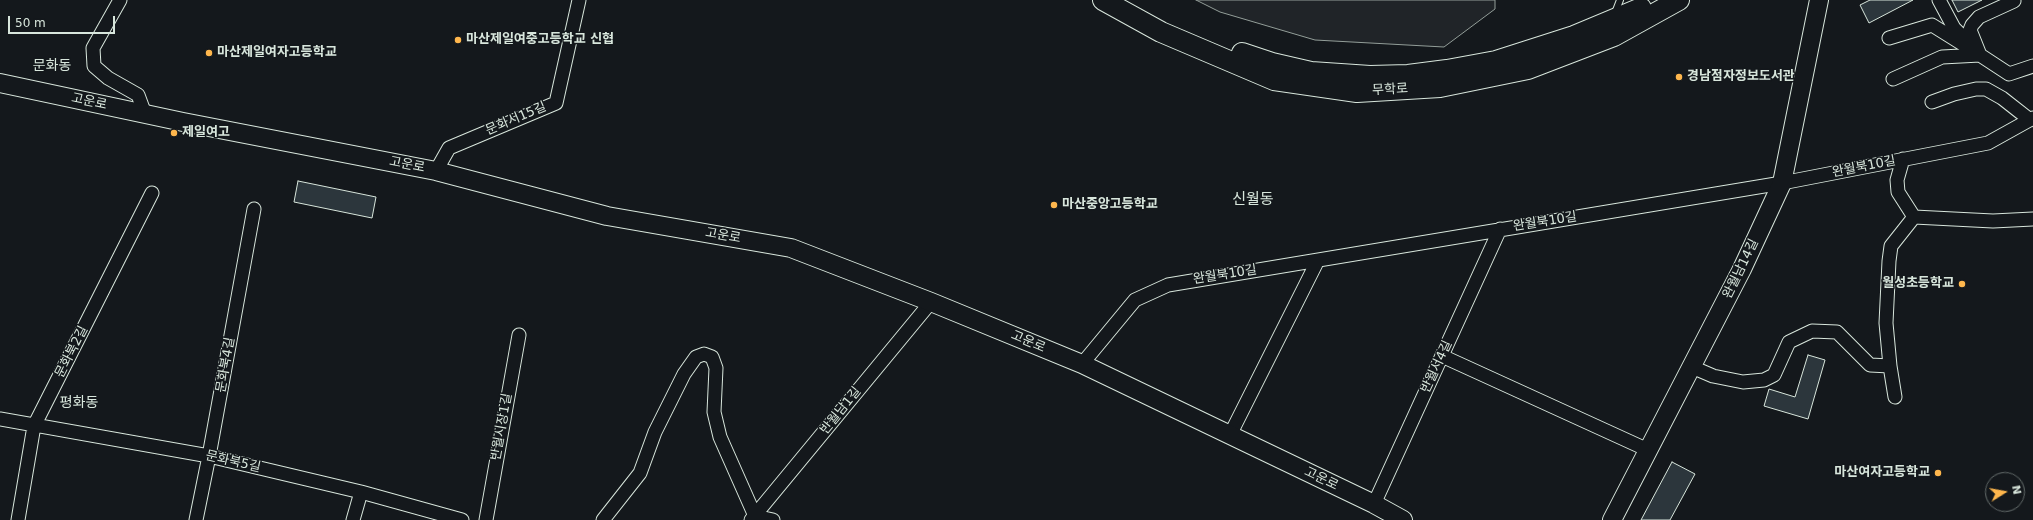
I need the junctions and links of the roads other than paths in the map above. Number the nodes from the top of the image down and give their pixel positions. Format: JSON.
{"nodes":[{"id":1,"x":120,"y":0,"type":"edge"},
{"id":2,"x":579,"y":0,"type":"edge"},
{"id":3,"x":1103,"y":0,"type":"edge"},
{"id":4,"x":1129,"y":0,"type":"edge"},
{"id":5,"x":1620,"y":0,"type":"edge"},
{"id":6,"x":1654,"y":0,"type":"edge"},
{"id":7,"x":1679,"y":0,"type":"edge"},
{"id":8,"x":1819,"y":0,"type":"edge"},
{"id":9,"x":1939,"y":0,"type":"edge"},
{"id":10,"x":2014,"y":1,"type":"dead end"},
{"id":11,"x":1612,"y":21,"type":"junction"},
{"id":12,"x":1889,"y":38,"type":"dead end"},
{"id":13,"x":1980,"y":55,"type":"junction"},
{"id":14,"x":2033,"y":66,"type":"edge"},
{"id":15,"x":1893,"y":79,"type":"dead end"},
{"id":16,"x":0,"y":83,"type":"edge"},
{"id":17,"x":1932,"y":102,"type":"dead end"},
{"id":18,"x":145,"y":114,"type":"junction"},
{"id":19,"x":2032,"y":119,"type":"edge"},
{"id":20,"x":1903,"y":159,"type":"junction"},
{"id":21,"x":436,"y":171,"type":"junction"},
{"id":22,"x":1782,"y":183,"type":"junction"},
{"id":23,"x":152,"y":192,"type":"dead end"},
{"id":24,"x":254,"y":209,"type":"dead end"},
{"id":25,"x":1914,"y":217,"type":"junction"},
{"id":26,"x":2033,"y":219,"type":"edge"},
{"id":27,"x":1500,"y":229,"type":"junction"},
{"id":28,"x":1318,"y":260,"type":"junction"},
{"id":29,"x":931,"y":302,"type":"junction"},
{"id":30,"x":519,"y":335,"type":"dead end"},
{"id":31,"x":1442,"y":356,"type":"junction"},
{"id":32,"x":1082,"y":364,"type":"junction"},
{"id":33,"x":1890,"y":366,"type":"junction"},
{"id":34,"x":1692,"y":367,"type":"junction"},
{"id":35,"x":1895,"y":397,"type":"dead end"},
{"id":36,"x":0,"y":419,"type":"edge"},
{"id":37,"x":34,"y":426,"type":"junction"},
{"id":38,"x":1230,"y":435,"type":"junction"},
{"id":39,"x":1648,"y":450,"type":"junction"},
{"id":40,"x":209,"y":456,"type":"junction"},
{"id":41,"x":361,"y":492,"type":"junction"},
{"id":42,"x":1374,"y":504,"type":"junction"},
{"id":43,"x":753,"y":518,"type":"edge"},
{"id":44,"x":18,"y":520,"type":"edge"},
{"id":45,"x":196,"y":520,"type":"edge"},
{"id":46,"x":353,"y":520,"type":"edge"},
{"id":47,"x":462,"y":520,"type":"edge"},
{"id":48,"x":486,"y":520,"type":"edge"},
{"id":49,"x":602,"y":520,"type":"edge"},
{"id":50,"x":774,"y":520,"type":"edge"},
{"id":51,"x":1403,"y":520,"type":"edge"},
{"id":52,"x":1612,"y":520,"type":"edge"}],
"edges":[{"from":1,"to":18,"type":"street"},
{"from":2,"to":21,"type":"street","name":"문화서15길"},
{"from":3,"to":7,"type":"main road","name":"무학로"},
{"from":4,"to":11,"type":"main road","name":"무학로"},
{"from":5,"to":11,"type":"lane"},
{"from":6,"to":11,"type":"main road","name":"무학로"},
{"from":8,"to":22,"type":"main road","name":"완월남14길"},
{"from":9,"to":13,"type":"street"},
{"from":10,"to":13,"type":"street"},
{"from":12,"to":13,"type":"street"},
{"from":13,"to":14,"type":"street"},
{"from":13,"to":15,"type":"street"},
{"from":16,"to":18,"type":"main road","name":"고운로"},
{"from":17,"to":19,"type":"street"},
{"from":18,"to":21,"type":"main road","name":"고운로"},
{"from":19,"to":20,"type":"street","name":"완월북10길"},
{"from":20,"to":22,"type":"street","name":"완월북10길"},
{"from":20,"to":25,"type":"street"},
{"from":21,"to":29,"type":"main road","name":"고운로"},
{"from":22,"to":27,"type":"street","name":"완월북10길"},
{"from":22,"to":34,"type":"main road","name":"완월남14길"},
{"from":23,"to":37,"type":"street","name":"문화북2길"},
{"from":24,"to":40,"type":"street","name":"문화북4길"},
{"from":25,"to":26,"type":"street"},
{"from":25,"to":33,"type":"street"},
{"from":27,"to":28,"type":"street","name":"완월북10길"},
{"from":27,"to":31,"type":"street","name":"반월서4길"},
{"from":28,"to":32,"type":"street","name":"완월북10길"},
{"from":28,"to":38,"type":"street"},
{"from":29,"to":32,"type":"main road","name":"고운로"},
{"from":29,"to":43,"type":"street","name":"반월남1길"},
{"from":30,"to":48,"type":"street","name":"반월시장1길"},
{"from":31,"to":39,"type":"street"},
{"from":31,"to":42,"type":"street","name":"반월서4길"},
{"from":32,"to":38,"type":"main road","name":"고운로"},
{"from":33,"to":34,"type":"street"},
{"from":33,"to":35,"type":"street"},
{"from":34,"to":39,"type":"main road","name":"완월남14길"},
{"from":36,"to":37,"type":"street","name":"문화북5길"},
{"from":37,"to":40,"type":"street","name":"문화북5길"},
{"from":37,"to":44,"type":"street","name":"문화북2길"},
{"from":38,"to":42,"type":"main road","name":"고운로"},
{"from":39,"to":52,"type":"main road","name":"완월남14길"},
{"from":40,"to":41,"type":"street","name":"문화북5길"},
{"from":40,"to":45,"type":"street","name":"문화북4길"},
{"from":41,"to":46,"type":"street"},
{"from":41,"to":47,"type":"street","name":"문화북5길"},
{"from":42,"to":51,"type":"main road","name":"고운로"},
{"from":43,"to":49,"type":"street"},
{"from":43,"to":50,"type":"street"}]}
